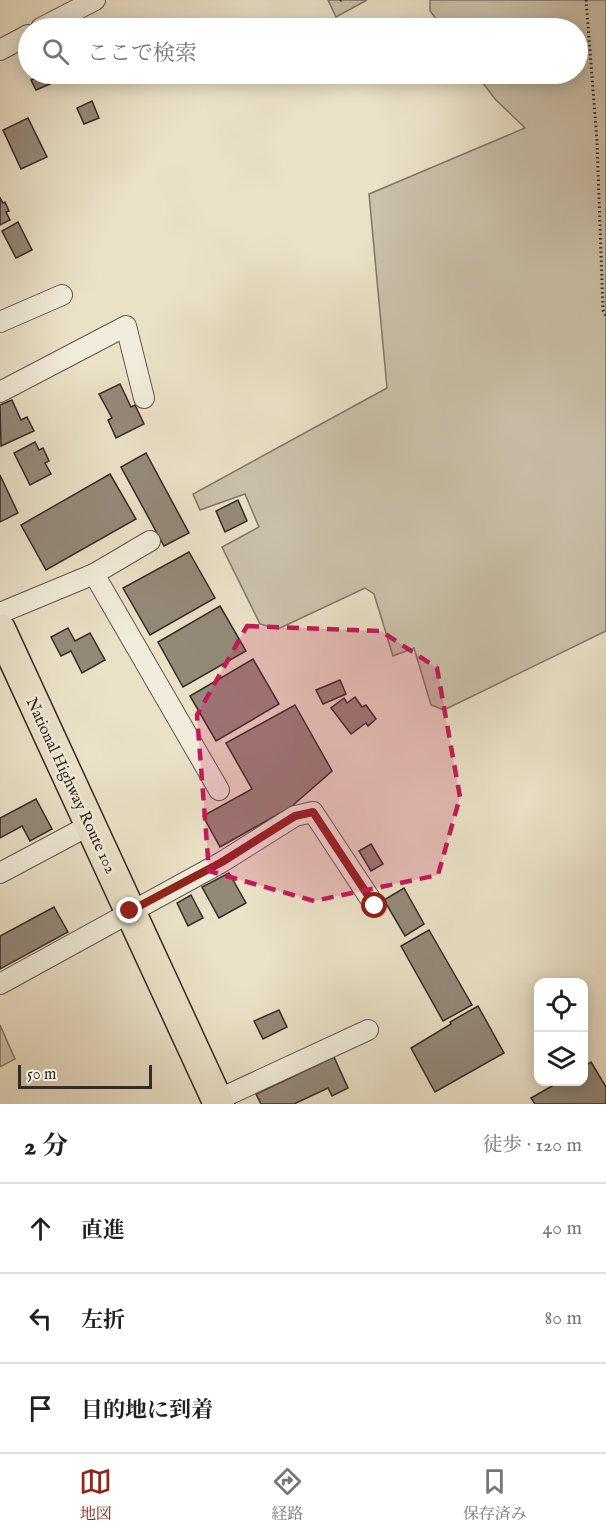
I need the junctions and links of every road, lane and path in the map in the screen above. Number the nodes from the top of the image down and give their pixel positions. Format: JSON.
{"nodes":[{"id":1,"x":95,"y":0,"type":"edge"},
{"id":2,"x":586,"y":0,"type":"edge"},
{"id":3,"x":60,"y":18,"type":"edge"},
{"id":4,"x":587,"y":18,"type":"edge"},
{"id":5,"x":588,"y":26,"type":"edge"},
{"id":6,"x":18,"y":40,"type":"edge"},
{"id":7,"x":0,"y":50,"type":"edge"},
{"id":8,"x":62,"y":295,"type":"dead end"},
{"id":9,"x":606,"y":317,"type":"edge"},
{"id":10,"x":0,"y":322,"type":"edge"},
{"id":11,"x":0,"y":392,"type":"edge"},
{"id":12,"x":144,"y":398,"type":"dead end"},
{"id":13,"x":150,"y":542,"type":"dead end"},
{"id":14,"x":94,"y":574,"type":"junction"},
{"id":15,"x":0,"y":613,"type":"edge"},
{"id":16,"x":0,"y":630,"type":"edge"},
{"id":17,"x":219,"y":790,"type":"dead end"},
{"id":18,"x":90,"y":825,"type":"junction"},
{"id":19,"x":0,"y":873,"type":"edge"},
{"id":20,"x":375,"y":906,"type":"dead end"},
{"id":21,"x":130,"y":911,"type":"junction"},
{"id":22,"x":0,"y":984,"type":"edge"},
{"id":23,"x":368,"y":1030,"type":"dead end"},
{"id":24,"x":218,"y":1102,"type":"edge"}],
"edges":[{"from":1,"to":3,"type":"street"},
{"from":2,"to":4,"type":"path"},
{"from":5,"to":9,"type":"path"},
{"from":6,"to":7,"type":"street"},
{"from":8,"to":10,"type":"street"},
{"from":11,"to":12,"type":"street"},
{"from":13,"to":14,"type":"street"},
{"from":14,"to":15,"type":"street"},
{"from":14,"to":17,"type":"street"},
{"from":16,"to":18,"type":"highway","name":"National Highway Route 102"},
{"from":18,"to":19,"type":"street"},
{"from":18,"to":21,"type":"highway","name":"National Highway Route 102"},
{"from":20,"to":21,"type":"street"},
{"from":21,"to":22,"type":"street"},
{"from":21,"to":24,"type":"highway","name":"National Highway Route 102"},
{"from":23,"to":24,"type":"street"}]}
